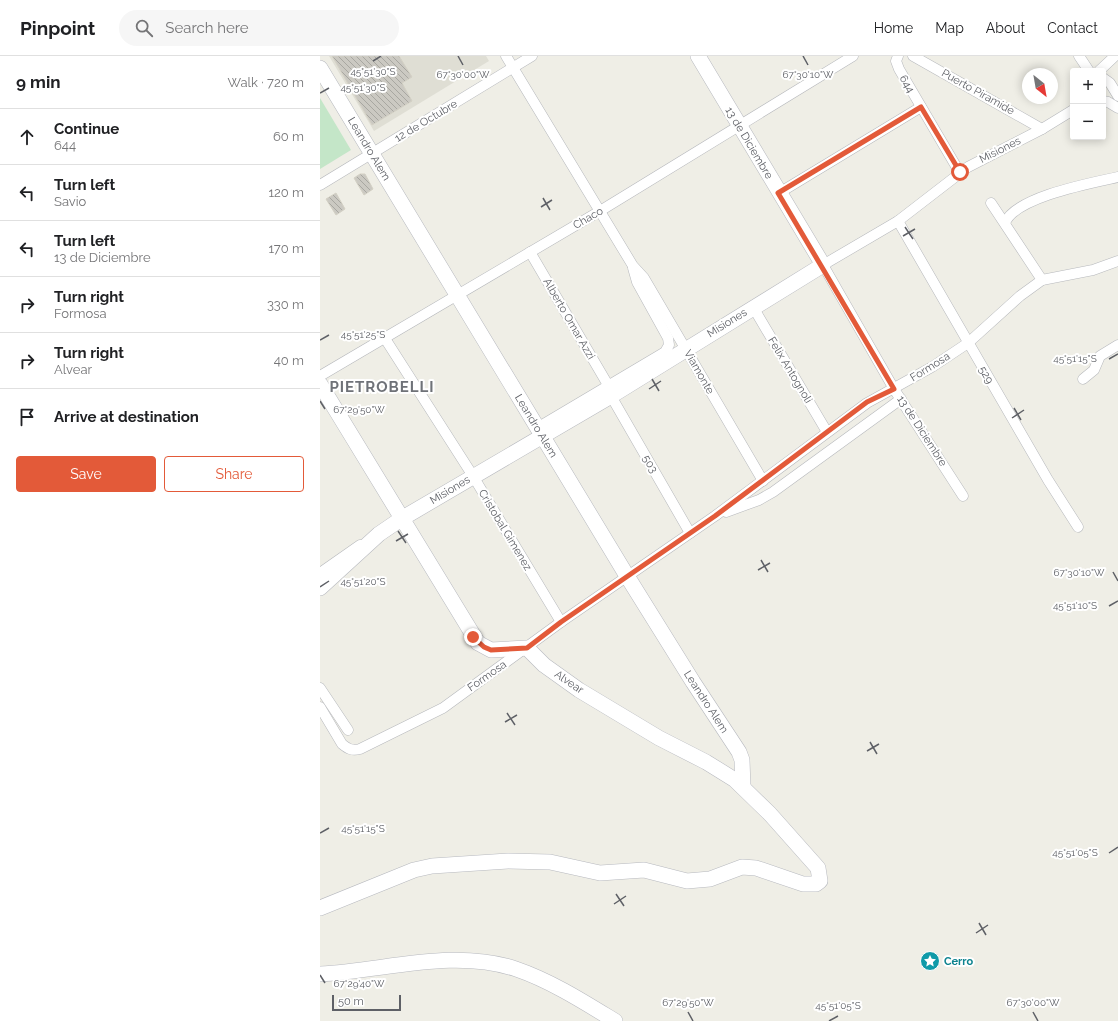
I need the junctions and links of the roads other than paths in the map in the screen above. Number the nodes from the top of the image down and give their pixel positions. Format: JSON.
{"nodes":[{"id":1,"x":506,"y":56,"type":"edge"},
{"id":2,"x":532,"y":56,"type":"edge"},
{"id":3,"x":698,"y":56,"type":"edge"},
{"id":4,"x":853,"y":56,"type":"edge"},
{"id":5,"x":898,"y":56,"type":"edge"},
{"id":6,"x":913,"y":56,"type":"edge"},
{"id":7,"x":1078,"y":56,"type":"edge"},
{"id":8,"x":1115,"y":56,"type":"edge"},
{"id":9,"x":320,"y":68,"type":"edge"},
{"id":10,"x":513,"y":68,"type":"junction"},
{"id":11,"x":1087,"y":68,"type":"edge"},
{"id":12,"x":1103,"y":68,"type":"edge"},
{"id":13,"x":1106,"y":80,"type":"edge"},
{"id":14,"x":1118,"y":96,"type":"edge"},
{"id":15,"x":1106,"y":102,"type":"edge"},
{"id":16,"x":921,"y":107,"type":"junction"},
{"id":17,"x":1118,"y":108,"type":"edge"},
{"id":18,"x":1070,"y":112,"type":"edge"},
{"id":19,"x":739,"y":126,"type":"junction"},
{"id":20,"x":1042,"y":128,"type":"junction"},
{"id":21,"x":372,"y":154,"type":"junction"},
{"id":22,"x":960,"y":172,"type":"junction"},
{"id":23,"x":1118,"y":177,"type":"edge"},
{"id":24,"x":320,"y":185,"type":"edge"},
{"id":25,"x":778,"y":193,"type":"junction"},
{"id":26,"x":991,"y":203,"type":"dead end"},
{"id":27,"x":600,"y":211,"type":"junction"},
{"id":28,"x":898,"y":221,"type":"junction"},
{"id":29,"x":1005,"y":223,"type":"junction"},
{"id":30,"x":530,"y":252,"type":"junction"},
{"id":31,"x":1118,"y":261,"type":"edge"},
{"id":32,"x":822,"y":265,"type":"junction"},
{"id":33,"x":633,"y":266,"type":"junction"},
{"id":34,"x":1042,"y":280,"type":"junction"},
{"id":35,"x":457,"y":294,"type":"junction"},
{"id":36,"x":753,"y":307,"type":"junction"},
{"id":37,"x":384,"y":337,"type":"junction"},
{"id":38,"x":968,"y":343,"type":"junction"},
{"id":39,"x":1118,"y":345,"type":"edge"},
{"id":40,"x":669,"y":346,"type":"joint"},
{"id":41,"x":686,"y":349,"type":"junction"},
{"id":42,"x":320,"y":376,"type":"edge"},
{"id":43,"x":1083,"y":379,"type":"dead end"},
{"id":44,"x":320,"y":384,"type":"edge"},
{"id":45,"x":894,"y":389,"type":"junction"},
{"id":46,"x":610,"y":391,"type":"junction"},
{"id":47,"x":901,"y":399,"type":"junction"},
{"id":48,"x":540,"y":432,"type":"junction"},
{"id":49,"x":827,"y":432,"type":"junction"},
{"id":50,"x":473,"y":476,"type":"junction"},
{"id":51,"x":763,"y":481,"type":"junction"},
{"id":52,"x":963,"y":496,"type":"dead end"},
{"id":53,"x":715,"y":516,"type":"junction"},
{"id":54,"x":401,"y":519,"type":"junction"},
{"id":55,"x":1078,"y":527,"type":"dead end"},
{"id":56,"x":690,"y":533,"type":"junction"},
{"id":57,"x":379,"y":534,"type":"junction"},
{"id":58,"x":320,"y":573,"type":"edge"},
{"id":59,"x":627,"y":576,"type":"junction"},
{"id":60,"x":320,"y":588,"type":"edge"},
{"id":61,"x":561,"y":622,"type":"junction"},
{"id":62,"x":527,"y":648,"type":"junction"},
{"id":63,"x":320,"y":688,"type":"edge"},
{"id":64,"x":320,"y":707,"type":"edge"},
{"id":65,"x":348,"y":730,"type":"dead end"},
{"id":66,"x":743,"y":787,"type":"junction"},
{"id":67,"x":320,"y":908,"type":"edge"},
{"id":68,"x":320,"y":974,"type":"edge"},
{"id":69,"x":615,"y":1021,"type":"edge"}],
"edges":[{"from":1,"to":10,"type":"street"},
{"from":2,"to":10,"type":"street","name":"12 de Octubre"},
{"from":3,"to":19,"type":"street","name":"13 de Diciembre"},
{"from":4,"to":19,"type":"street","name":"Chaco"},
{"from":5,"to":16,"type":"street","name":"644"},
{"from":6,"to":20,"type":"street","name":"Puerto Piramíde"},
{"from":7,"to":11,"type":"street"},
{"from":8,"to":12,"type":"street"},
{"from":9,"to":21,"type":"street","name":"Leandro Alem"},
{"from":10,"to":21,"type":"street","name":"12 de Octubre"},
{"from":10,"to":27,"type":"street","name":"Viamonte"},
{"from":13,"to":14,"type":"street"},
{"from":15,"to":17,"type":"street"},
{"from":16,"to":22,"type":"street","name":"644"},
{"from":16,"to":25,"type":"street"},
{"from":18,"to":20,"type":"street","name":"Misiones"},
{"from":19,"to":25,"type":"street","name":"13 de Diciembre"},
{"from":19,"to":27,"type":"street","name":"Chaco"},
{"from":20,"to":22,"type":"street","name":"Misiones"},
{"from":21,"to":24,"type":"street","name":"12 de Octubre"},
{"from":21,"to":35,"type":"street","name":"Leandro Alem"},
{"from":22,"to":28,"type":"street","name":"Misiones"},
{"from":23,"to":29,"type":"street"},
{"from":25,"to":32,"type":"street","name":"13 de Diciembre"},
{"from":26,"to":29,"type":"street"},
{"from":27,"to":30,"type":"street","name":"Chaco"},
{"from":27,"to":33,"type":"street","name":"Viamonte"},
{"from":28,"to":32,"type":"street","name":"Misiones"},
{"from":28,"to":38,"type":"street","name":"529"},
{"from":29,"to":34,"type":"street"},
{"from":30,"to":35,"type":"street","name":"Chaco"},
{"from":30,"to":46,"type":"street","name":"Alberto Omar Azzi"},
{"from":31,"to":34,"type":"street","name":"Formosa"},
{"from":32,"to":36,"type":"street","name":"Misiones"},
{"from":32,"to":45,"type":"street","name":"13 de Diciembre"},
{"from":33,"to":40,"type":"street","name":"Viamonte"},
{"from":33,"to":41,"type":"street","name":"Viamonte"},
{"from":34,"to":38,"type":"street","name":"Formosa"},
{"from":35,"to":37,"type":"street","name":"Chaco"},
{"from":35,"to":48,"type":"street","name":"Leandro Alem"},
{"from":36,"to":41,"type":"street","name":"Misiones"},
{"from":36,"to":49,"type":"street","name":"Felix Antognoli"},
{"from":37,"to":42,"type":"street","name":"Chaco"},
{"from":37,"to":50,"type":"street","name":"Cristobal Gimenez"},
{"from":38,"to":45,"type":"street","name":"Formosa"},
{"from":38,"to":55,"type":"street","name":"529"},
{"from":39,"to":43,"type":"street"},
{"from":40,"to":46,"type":"street","name":"Misiones"},
{"from":41,"to":46,"type":"street","name":"Misiones"},
{"from":41,"to":51,"type":"street","name":"Viamonte"},
{"from":44,"to":54,"type":"street"},
{"from":45,"to":47,"type":"street","name":"13 de Diciembre"},
{"from":45,"to":49,"type":"street","name":"Formosa"},
{"from":46,"to":48,"type":"street","name":"Misiones"},
{"from":46,"to":56,"type":"street","name":"503"},
{"from":47,"to":52,"type":"street","name":"13 de Diciembre"},
{"from":47,"to":53,"type":"street"},
{"from":48,"to":50,"type":"street","name":"Misiones"},
{"from":48,"to":59,"type":"street","name":"Leandro Alem"},
{"from":49,"to":51,"type":"street","name":"Formosa"},
{"from":50,"to":54,"type":"street","name":"Misiones"},
{"from":50,"to":61,"type":"street","name":"Cristobal Gimenez"},
{"from":51,"to":53,"type":"street","name":"Formosa"},
{"from":53,"to":56,"type":"street","name":"Formosa"},
{"from":54,"to":57,"type":"street","name":"Misiones"},
{"from":54,"to":62,"type":"street"},
{"from":56,"to":59,"type":"street","name":"Formosa"},
{"from":57,"to":58,"type":"street","name":"Misiones"},
{"from":57,"to":60,"type":"street","name":"Misiones"},
{"from":59,"to":61,"type":"street","name":"Formosa"},
{"from":59,"to":66,"type":"street","name":"Leandro Alem"},
{"from":61,"to":62,"type":"street","name":"Formosa"},
{"from":62,"to":64,"type":"street","name":"Formosa"},
{"from":62,"to":66,"type":"street","name":"Alvear"},
{"from":63,"to":65,"type":"street"},
{"from":66,"to":67,"type":"street","name":"Alvear"},
{"from":68,"to":69,"type":"street"}]}
